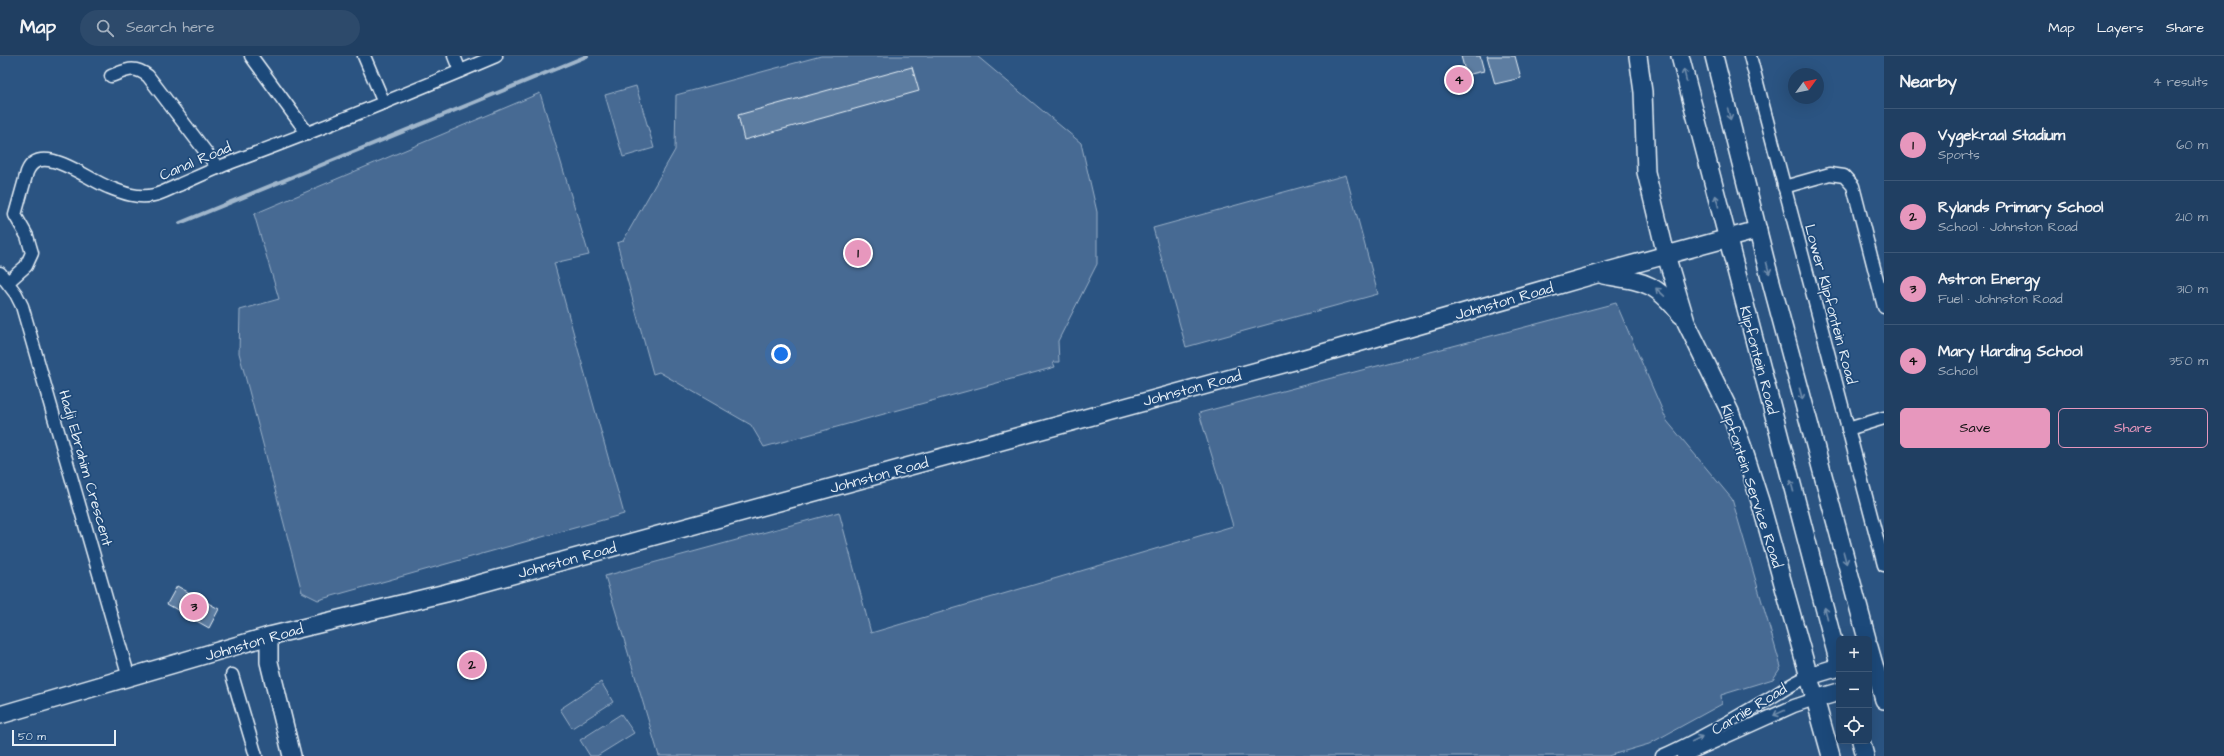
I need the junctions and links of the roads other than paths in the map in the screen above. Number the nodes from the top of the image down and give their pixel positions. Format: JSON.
{"nodes":[{"id":1,"x":251,"y":56,"type":"edge"},
{"id":2,"x":364,"y":56,"type":"edge"},
{"id":3,"x":454,"y":56,"type":"edge"},
{"id":4,"x":496,"y":56,"type":"edge"},
{"id":5,"x":1638,"y":56,"type":"edge"},
{"id":6,"x":1680,"y":56,"type":"edge"},
{"id":7,"x":1714,"y":56,"type":"edge"},
{"id":8,"x":1750,"y":56,"type":"edge"},
{"id":9,"x":460,"y":71,"type":"junction"},
{"id":10,"x":111,"y":76,"type":"dead end"},
{"id":11,"x":384,"y":103,"type":"junction"},
{"id":12,"x":308,"y":134,"type":"junction"},
{"id":13,"x":218,"y":168,"type":"junction"},
{"id":14,"x":1784,"y":187,"type":"junction"},
{"id":15,"x":1758,"y":230,"type":"junction"},
{"id":16,"x":1726,"y":239,"type":"junction"},
{"id":17,"x":1666,"y":255,"type":"junction"},
{"id":18,"x":1597,"y":274,"type":"junction"},
{"id":19,"x":4,"y":278,"type":"edge"},
{"id":20,"x":1884,"y":307,"type":"edge"},
{"id":21,"x":1686,"y":322,"type":"junction"},
{"id":22,"x":1884,"y":418,"type":"edge"},
{"id":23,"x":1848,"y":429,"type":"junction"},
{"id":24,"x":1884,"y":565,"type":"edge"},
{"id":25,"x":269,"y":636,"type":"junction"},
{"id":26,"x":1866,"y":636,"type":"edge"},
{"id":27,"x":1836,"y":653,"type":"edge"},
{"id":28,"x":1874,"y":655,"type":"edge"},
{"id":29,"x":1836,"y":668,"type":"edge"},
{"id":30,"x":232,"y":675,"type":"dead end"},
{"id":31,"x":1809,"y":676,"type":"junction"},
{"id":32,"x":129,"y":678,"type":"junction"},
{"id":33,"x":1877,"y":681,"type":"edge"},
{"id":34,"x":1836,"y":693,"type":"edge"},
{"id":35,"x":1816,"y":699,"type":"junction"},
{"id":36,"x":1884,"y":700,"type":"edge"},
{"id":37,"x":0,"y":715,"type":"edge"},
{"id":38,"x":1862,"y":744,"type":"edge"},
{"id":39,"x":256,"y":756,"type":"edge"},
{"id":40,"x":292,"y":756,"type":"edge"},
{"id":41,"x":1662,"y":756,"type":"edge"},
{"id":42,"x":1684,"y":756,"type":"edge"},
{"id":43,"x":1831,"y":756,"type":"edge"},
{"id":44,"x":1865,"y":756,"type":"edge"}],
"edges":[{"from":1,"to":12,"type":"street"},
{"from":2,"to":11,"type":"street"},
{"from":3,"to":9,"type":"street"},
{"from":4,"to":9,"type":"street","name":"Canal Road"},
{"from":5,"to":17,"type":"street","name":"Klipfontein Service Road"},
{"from":16,"to":6,"type":"street","name":"Klipfontein Road","one_way":true},
{"from":7,"to":15,"type":"street","one_way":true},
{"from":8,"to":14,"type":"street","name":"Lower Klipfontein Road"},
{"from":9,"to":11,"type":"street","name":"Canal Road"},
{"from":10,"to":13,"type":"street"},
{"from":11,"to":12,"type":"street","name":"Canal Road"},
{"from":12,"to":13,"type":"street","name":"Canal Road"},
{"from":13,"to":19,"type":"street","name":"Canal Road"},
{"from":14,"to":20,"type":"street"},
{"from":14,"to":23,"type":"street","name":"Lower Klipfontein Road"},
{"from":15,"to":16,"type":"street","name":"Johnston Road"},
{"from":15,"to":26,"type":"street","one_way":true},
{"from":16,"to":17,"type":"street","name":"Johnston Road"},
{"from":27,"to":16,"type":"street","name":"Klipfontein Road","one_way":true},
{"from":17,"to":18,"type":"street","name":"Johnston Road"},
{"from":17,"to":21,"type":"street","name":"Klipfontein Service Road"},
{"from":21,"to":18,"type":"street","one_way":true},
{"from":18,"to":25,"type":"street","name":"Johnston Road"},
{"from":19,"to":32,"type":"street","name":"Hadji Ebrahim Crescent"},
{"from":21,"to":31,"type":"street","name":"Klipfontein Service Road"},
{"from":22,"to":23,"type":"street"},
{"from":23,"to":24,"type":"street","name":"Lower Klipfontein Road"},
{"from":25,"to":32,"type":"street","name":"Johnston Road"},
{"from":25,"to":40,"type":"street"},
{"from":28,"to":33,"type":"street"},
{"from":29,"to":31,"type":"street","name":"Carnie Road"},
{"from":30,"to":39,"type":"street"},
{"from":31,"to":35,"type":"street","name":"Klipfontein Service Road"},
{"from":41,"to":31,"type":"street","name":"Carnie Road","one_way":true},
{"from":32,"to":37,"type":"street","name":"Johnston Road"},
{"from":33,"to":36,"type":"street"},
{"from":34,"to":35,"type":"street","name":"Carnie Road"},
{"from":35,"to":42,"type":"street","name":"Carnie Road","one_way":true},
{"from":35,"to":43,"type":"street","name":"Klipfontein Service Road"},
{"from":38,"to":44,"type":"street"}]}
